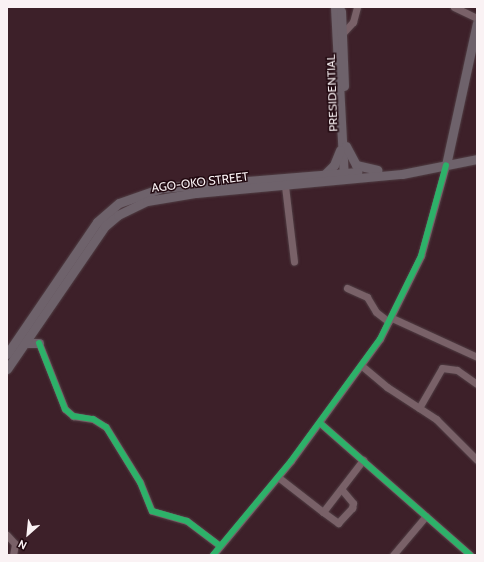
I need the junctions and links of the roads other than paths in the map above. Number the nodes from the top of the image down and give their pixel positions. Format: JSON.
{"nodes":[{"id":1,"x":335,"y":7,"type":"edge"},
{"id":2,"x":341,"y":7,"type":"edge"},
{"id":3,"x":357,"y":7,"type":"edge"},
{"id":4,"x":454,"y":7,"type":"edge"},
{"id":5,"x":477,"y":18,"type":"edge"},
{"id":6,"x":477,"y":23,"type":"edge"},
{"id":7,"x":343,"y":33,"type":"junction"},
{"id":8,"x":477,"y":41,"type":"edge"},
{"id":9,"x":344,"y":146,"type":"junction"},
{"id":10,"x":477,"y":154,"type":"edge"},
{"id":11,"x":477,"y":159,"type":"edge"},
{"id":12,"x":450,"y":162,"type":"junction"},
{"id":13,"x":377,"y":170,"type":"junction"},
{"id":14,"x":324,"y":175,"type":"junction"},
{"id":15,"x":347,"y":176,"type":"junction"},
{"id":16,"x":285,"y":186,"type":"junction"},
{"id":17,"x":294,"y":261,"type":"dead end"},
{"id":18,"x":347,"y":288,"type":"dead end"},
{"id":19,"x":390,"y":320,"type":"junction"},
{"id":20,"x":33,"y":330,"type":"junction"},
{"id":21,"x":39,"y":342,"type":"junction"},
{"id":22,"x":25,"y":343,"type":"junction"},
{"id":23,"x":10,"y":345,"type":"edge"},
{"id":24,"x":7,"y":354,"type":"edge"},
{"id":25,"x":477,"y":357,"type":"edge"},
{"id":26,"x":362,"y":366,"type":"junction"},
{"id":27,"x":7,"y":369,"type":"edge"},
{"id":28,"x":477,"y":384,"type":"edge"},
{"id":29,"x":419,"y":408,"type":"junction"},
{"id":30,"x":320,"y":423,"type":"junction"},
{"id":31,"x":363,"y":460,"type":"junction"},
{"id":32,"x":477,"y":460,"type":"edge"},
{"id":33,"x":278,"y":477,"type":"junction"},
{"id":34,"x":342,"y":490,"type":"junction"},
{"id":35,"x":323,"y":512,"type":"junction"},
{"id":36,"x":426,"y":516,"type":"junction"},
{"id":37,"x":7,"y":535,"type":"edge"},
{"id":38,"x":220,"y":546,"type":"junction"},
{"id":39,"x":13,"y":555,"type":"edge"},
{"id":40,"x":213,"y":555,"type":"edge"},
{"id":41,"x":393,"y":555,"type":"edge"},
{"id":42,"x":470,"y":555,"type":"edge"}],
"edges":[{"from":1,"to":9,"type":"main road"},
{"from":2,"to":7,"type":"main road","name":"PRESIDENTIAL"},
{"from":3,"to":7,"type":"street"},
{"from":4,"to":5,"type":"street"},
{"from":6,"to":12,"type":"main road"},
{"from":7,"to":9,"type":"main road","name":"PRESIDENTIAL"},
{"from":8,"to":12,"type":"main road"},
{"from":9,"to":13,"type":"main road"},
{"from":9,"to":14,"type":"main road"},
{"from":9,"to":15,"type":"main road","name":"PRESIDENTIAL"},
{"from":10,"to":12,"type":"main road"},
{"from":11,"to":12,"type":"main road","name":"AGO-OKO STREET"},
{"from":12,"to":13,"type":"main road"},
{"from":12,"to":15,"type":"main road","name":"AGO-OKO STREET"},
{"from":12,"to":19,"type":"street"},
{"from":13,"to":15,"type":"main road"},
{"from":14,"to":15,"type":"main road"},
{"from":14,"to":23,"type":"main road"},
{"from":15,"to":16,"type":"main road","name":"AGO-OKO STREET"},
{"from":16,"to":17,"type":"street"},
{"from":16,"to":20,"type":"main road","name":"AGO-OKO STREET"},
{"from":18,"to":19,"type":"street"},
{"from":19,"to":25,"type":"street"},
{"from":19,"to":26,"type":"street"},
{"from":20,"to":21,"type":"main road"},
{"from":20,"to":22,"type":"main road","name":"AGO-OKO STREET"},
{"from":21,"to":22,"type":"main road"},
{"from":21,"to":38,"type":"street"},
{"from":22,"to":27,"type":"main road","name":"AGO-OKO STREET"},
{"from":23,"to":24,"type":"main road"},
{"from":26,"to":29,"type":"street"},
{"from":26,"to":30,"type":"street"},
{"from":28,"to":29,"type":"street"},
{"from":29,"to":32,"type":"street"},
{"from":30,"to":31,"type":"street"},
{"from":30,"to":33,"type":"street"},
{"from":31,"to":34,"type":"street"},
{"from":31,"to":36,"type":"street"},
{"from":33,"to":35,"type":"street"},
{"from":33,"to":38,"type":"street"},
{"from":34,"to":35,"type":"street"},
{"from":34,"to":35,"type":"street"},
{"from":36,"to":41,"type":"street"},
{"from":36,"to":42,"type":"street"},
{"from":37,"to":39,"type":"street"},
{"from":38,"to":40,"type":"street"}]}
